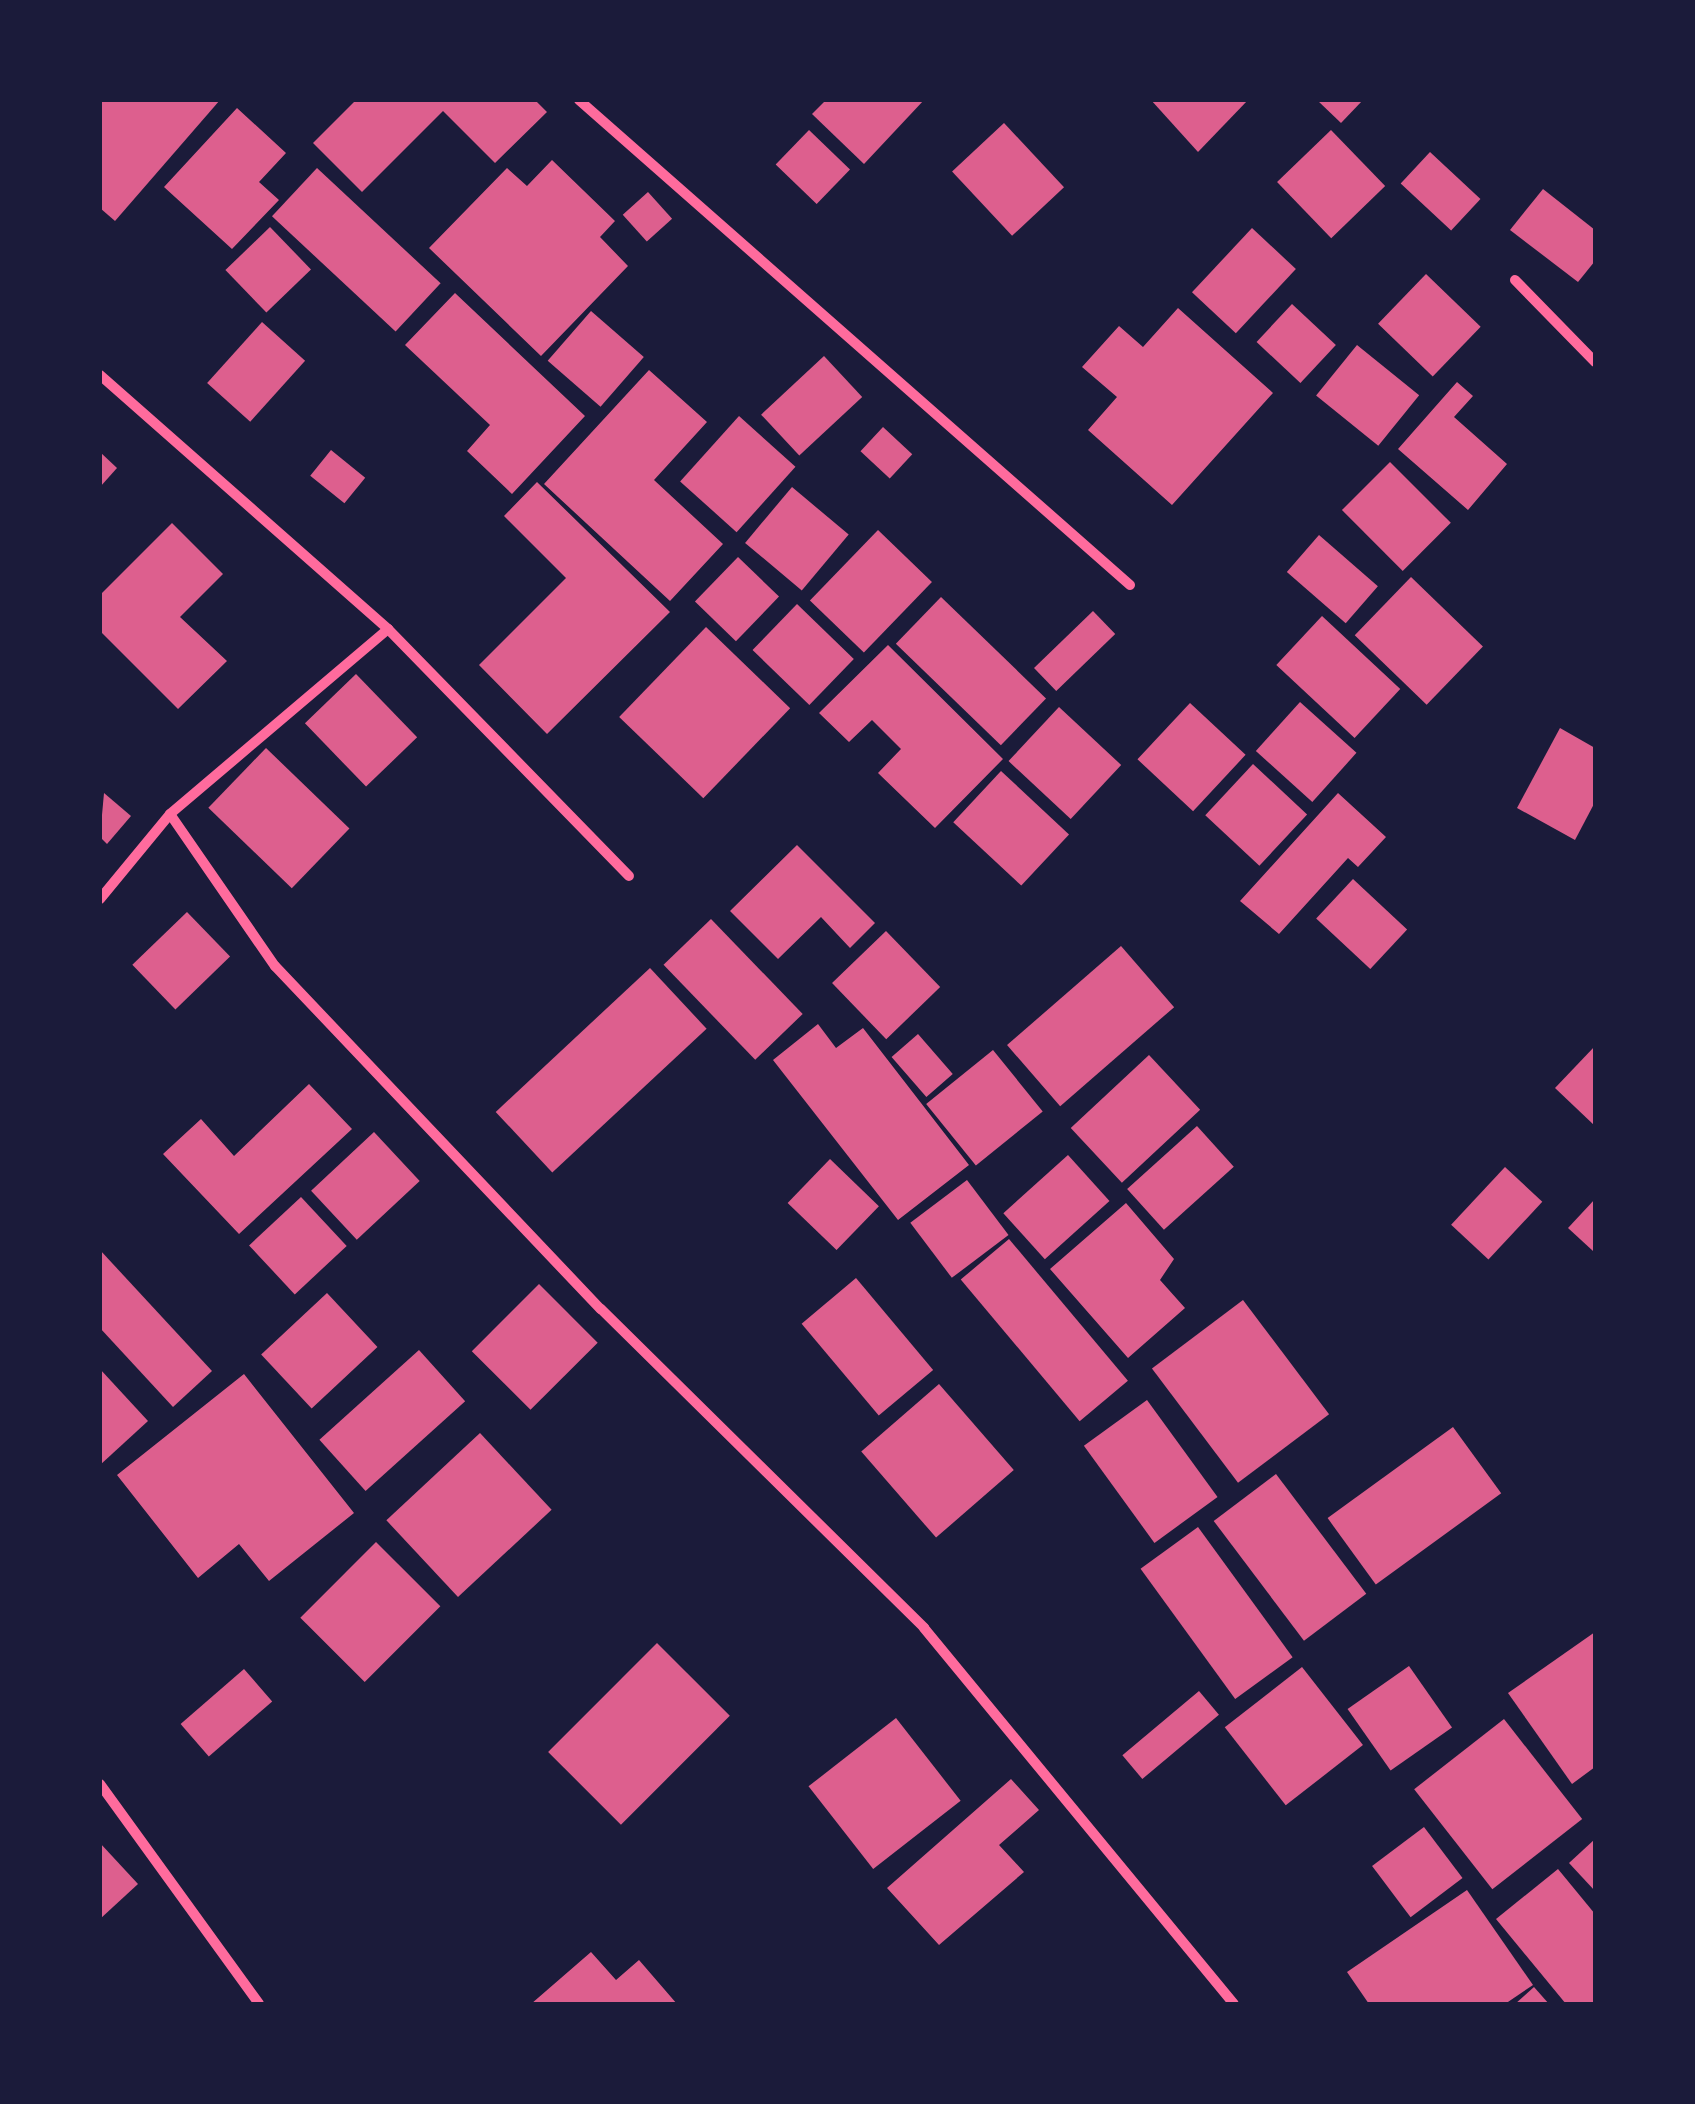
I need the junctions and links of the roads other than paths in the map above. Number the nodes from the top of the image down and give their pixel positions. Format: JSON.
{"nodes":[{"id":1,"x":579,"y":100,"type":"edge"},
{"id":2,"x":1516,"y":280,"type":"dead end"},
{"id":3,"x":1595,"y":362,"type":"edge"},
{"id":4,"x":100,"y":375,"type":"edge"},
{"id":5,"x":1130,"y":585,"type":"dead end"},
{"id":6,"x":388,"y":628,"type":"junction"},
{"id":7,"x":170,"y":814,"type":"junction"},
{"id":8,"x":629,"y":876,"type":"dead end"},
{"id":9,"x":100,"y":899,"type":"edge"},
{"id":10,"x":100,"y":1784,"type":"edge"},
{"id":11,"x":259,"y":2004,"type":"edge"},
{"id":12,"x":1234,"y":2004,"type":"edge"}],
"edges":[{"from":1,"to":5,"type":"street"},
{"from":2,"to":3,"type":"street"},
{"from":4,"to":6,"type":"street"},
{"from":6,"to":7,"type":"street"},
{"from":6,"to":8,"type":"street"},
{"from":7,"to":9,"type":"street"},
{"from":7,"to":12,"type":"street"},
{"from":10,"to":11,"type":"street"}]}
